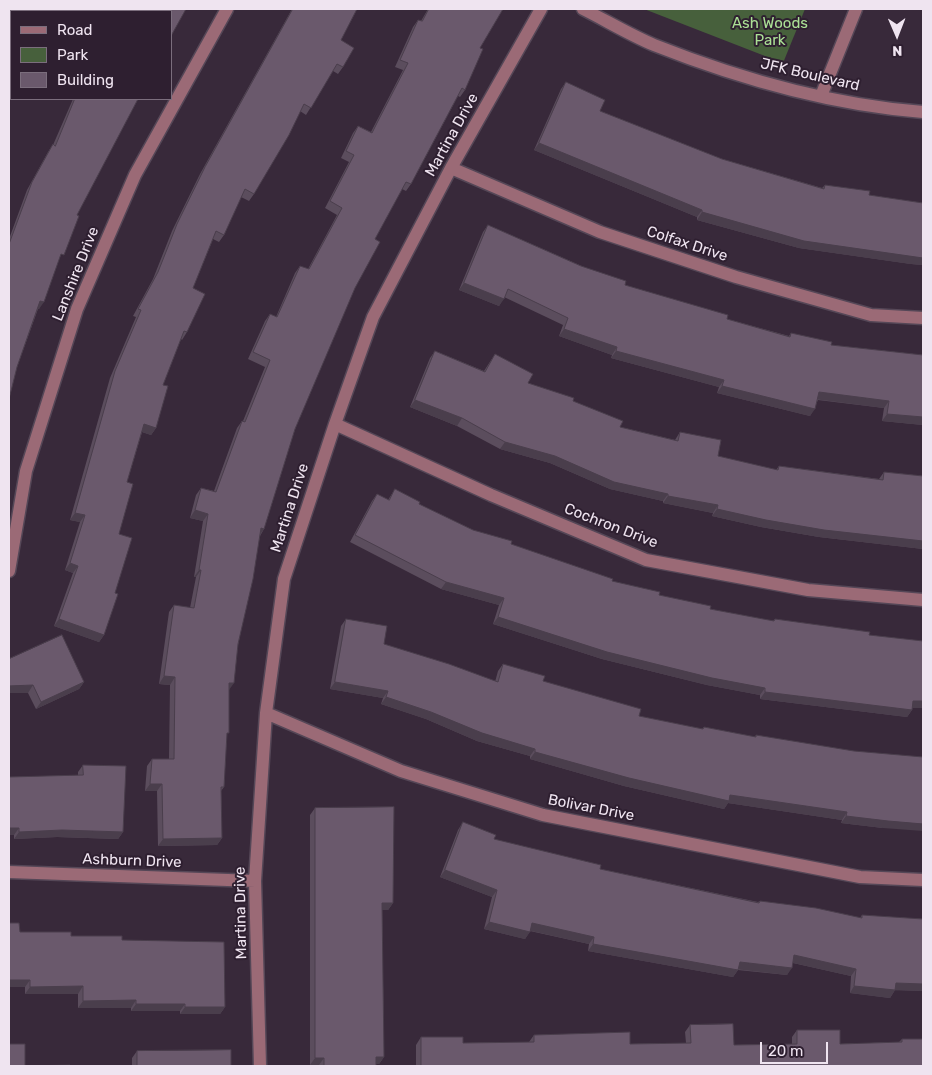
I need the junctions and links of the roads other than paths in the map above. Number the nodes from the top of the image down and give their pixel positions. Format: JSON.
{"nodes":[{"id":1,"x":227,"y":9,"type":"edge"},
{"id":2,"x":541,"y":9,"type":"edge"},
{"id":3,"x":583,"y":9,"type":"edge"},
{"id":4,"x":856,"y":9,"type":"edge"},
{"id":5,"x":821,"y":96,"type":"junction"},
{"id":6,"x":923,"y":112,"type":"edge"},
{"id":7,"x":451,"y":168,"type":"junction"},
{"id":8,"x":923,"y":318,"type":"edge"},
{"id":9,"x":335,"y":424,"type":"junction"},
{"id":10,"x":9,"y":571,"type":"edge"},
{"id":11,"x":923,"y":600,"type":"edge"},
{"id":12,"x":266,"y":713,"type":"junction"},
{"id":13,"x":9,"y":872,"type":"edge"},
{"id":14,"x":923,"y":880,"type":"edge"},
{"id":15,"x":255,"y":881,"type":"junction"},
{"id":16,"x":260,"y":1066,"type":"edge"}],
"edges":[{"from":1,"to":10,"type":"street","name":"Lanshire Drive"},
{"from":2,"to":7,"type":"street","name":"Martina Drive"},
{"from":3,"to":5,"type":"street","name":"JFK Boulevard"},
{"from":4,"to":5,"type":"street"},
{"from":5,"to":6,"type":"street","name":"JFK Boulevard"},
{"from":7,"to":8,"type":"street","name":"Colfax Drive"},
{"from":7,"to":9,"type":"street","name":"Martina Drive"},
{"from":9,"to":11,"type":"street","name":"Cochron Drive"},
{"from":9,"to":12,"type":"street","name":"Martina Drive"},
{"from":12,"to":14,"type":"street","name":"Bolivar Drive"},
{"from":12,"to":15,"type":"street","name":"Martina Drive"},
{"from":13,"to":15,"type":"street","name":"Ashburn Drive"},
{"from":15,"to":16,"type":"street","name":"Martina Drive"}]}
